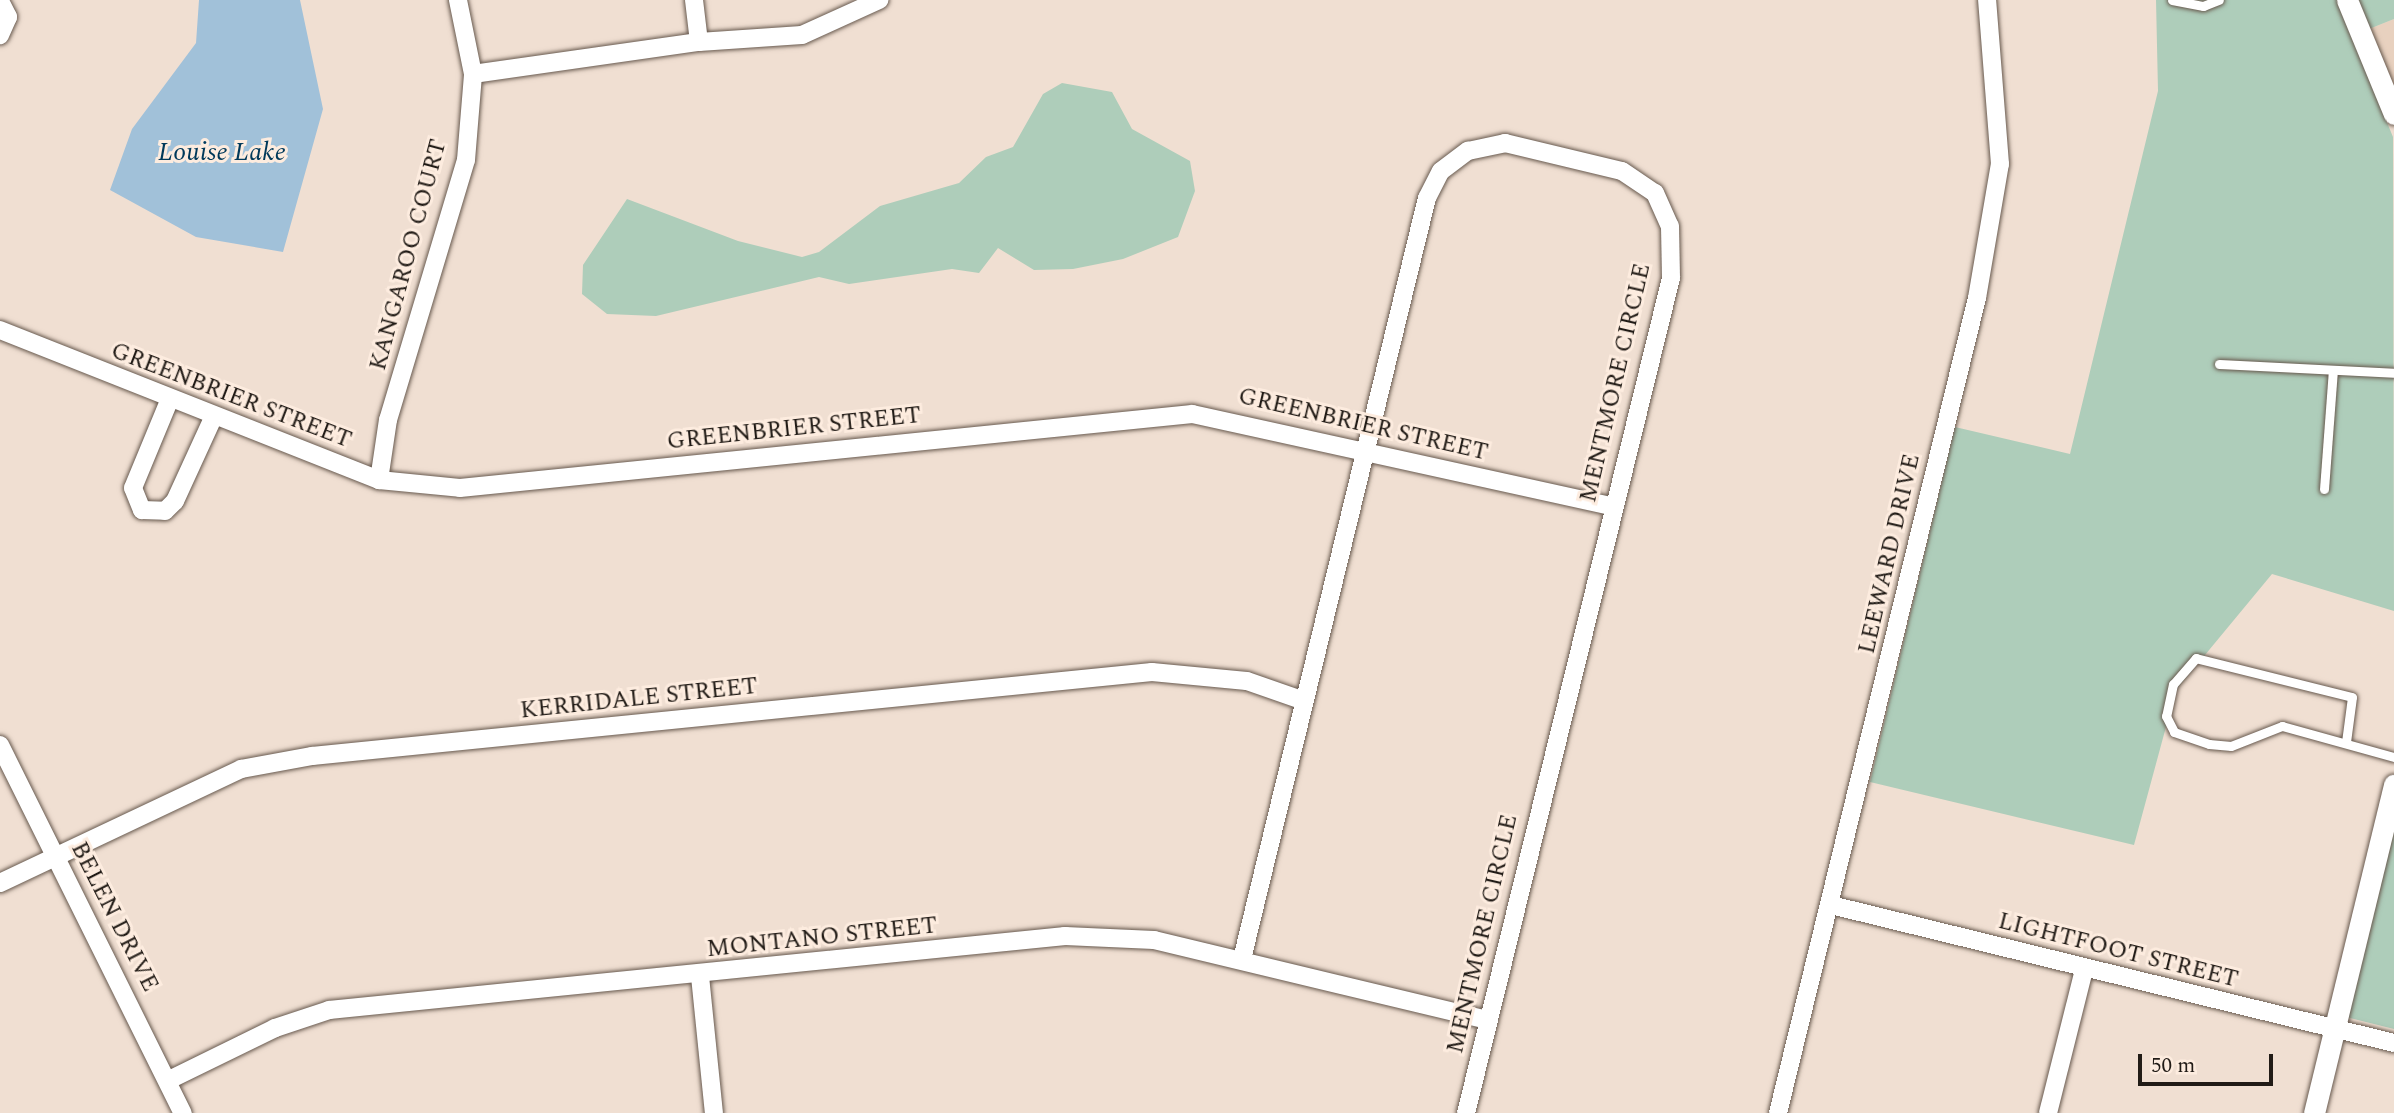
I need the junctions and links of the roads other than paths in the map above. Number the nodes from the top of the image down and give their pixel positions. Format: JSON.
{"nodes":[{"id":1,"x":458,"y":0,"type":"edge"},
{"id":2,"x":694,"y":0,"type":"edge"},
{"id":3,"x":879,"y":0,"type":"edge"},
{"id":4,"x":1987,"y":0,"type":"edge"},
{"id":5,"x":2172,"y":0,"type":"edge"},
{"id":6,"x":2220,"y":0,"type":"edge"},
{"id":7,"x":2347,"y":0,"type":"edge"},
{"id":8,"x":0,"y":1,"type":"edge"},
{"id":9,"x":0,"y":35,"type":"edge"},
{"id":10,"x":699,"y":42,"type":"junction"},
{"id":11,"x":473,"y":74,"type":"junction"},
{"id":12,"x":2394,"y":114,"type":"edge"},
{"id":13,"x":0,"y":330,"type":"edge"},
{"id":14,"x":2219,"y":364,"type":"dead end"},
{"id":15,"x":2333,"y":370,"type":"junction"},
{"id":16,"x":2394,"y":373,"type":"edge"},
{"id":17,"x":169,"y":401,"type":"junction"},
{"id":18,"x":213,"y":418,"type":"junction"},
{"id":19,"x":1365,"y":450,"type":"junction"},
{"id":20,"x":379,"y":480,"type":"junction"},
{"id":21,"x":2324,"y":489,"type":"dead end"},
{"id":22,"x":1611,"y":506,"type":"junction"},
{"id":23,"x":1304,"y":701,"type":"junction"},
{"id":24,"x":2346,"y":741,"type":"junction"},
{"id":25,"x":0,"y":745,"type":"edge"},
{"id":26,"x":2394,"y":757,"type":"edge"},
{"id":27,"x":2394,"y":785,"type":"edge"},
{"id":28,"x":56,"y":856,"type":"junction"},
{"id":29,"x":0,"y":883,"type":"edge"},
{"id":30,"x":1831,"y":905,"type":"junction"},
{"id":31,"x":1242,"y":960,"type":"junction"},
{"id":32,"x":2084,"y":970,"type":"junction"},
{"id":33,"x":700,"y":975,"type":"junction"},
{"id":34,"x":1488,"y":1020,"type":"junction"},
{"id":35,"x":2334,"y":1028,"type":"junction"},
{"id":36,"x":2394,"y":1043,"type":"edge"},
{"id":37,"x":169,"y":1080,"type":"junction"},
{"id":38,"x":184,"y":1113,"type":"edge"},
{"id":39,"x":714,"y":1113,"type":"edge"},
{"id":40,"x":1466,"y":1113,"type":"edge"},
{"id":41,"x":1777,"y":1113,"type":"edge"},
{"id":42,"x":2048,"y":1113,"type":"edge"},
{"id":43,"x":2314,"y":1113,"type":"edge"}],
"edges":[{"from":1,"to":11,"type":"street","name":"KANGAROO COURT"},
{"from":2,"to":10,"type":"street"},
{"from":3,"to":10,"type":"street"},
{"from":4,"to":30,"type":"street","name":"LEEWARD DRIVE"},
{"from":5,"to":6,"type":"lane"},
{"from":7,"to":12,"type":"street"},
{"from":8,"to":9,"type":"street"},
{"from":10,"to":11,"type":"street"},
{"from":11,"to":20,"type":"street","name":"KANGAROO COURT"},
{"from":13,"to":17,"type":"street","name":"GREENBRIER STREET"},
{"from":14,"to":15,"type":"lane"},
{"from":15,"to":16,"type":"lane"},
{"from":15,"to":21,"type":"lane"},
{"from":17,"to":18,"type":"street","name":"GREENBRIER STREET"},
{"from":17,"to":18,"type":"street"},
{"from":18,"to":20,"type":"street","name":"GREENBRIER STREET"},
{"from":19,"to":20,"type":"street","name":"GREENBRIER STREET"},
{"from":19,"to":22,"type":"street","name":"GREENBRIER STREET"},
{"from":19,"to":22,"type":"street","name":"MENTMORE CIRCLE"},
{"from":19,"to":23,"type":"street","name":"MENTMORE CIRCLE"},
{"from":22,"to":34,"type":"street","name":"MENTMORE CIRCLE"},
{"from":23,"to":28,"type":"street","name":"KERRIDALE STREET"},
{"from":23,"to":31,"type":"street","name":"MENTMORE CIRCLE"},
{"from":24,"to":24,"type":"lane"},
{"from":24,"to":26,"type":"lane"},
{"from":25,"to":28,"type":"street","name":"BELEN DRIVE"},
{"from":27,"to":35,"type":"street"},
{"from":28,"to":29,"type":"street","name":"KERRIDALE STREET"},
{"from":28,"to":37,"type":"street","name":"BELEN DRIVE"},
{"from":30,"to":32,"type":"street","name":"LIGHTFOOT STREET"},
{"from":30,"to":41,"type":"street","name":"LEEWARD DRIVE"},
{"from":31,"to":33,"type":"street","name":"MONTANO STREET"},
{"from":31,"to":34,"type":"street","name":"MONTANO STREET"},
{"from":32,"to":35,"type":"street","name":"LIGHTFOOT STREET"},
{"from":32,"to":42,"type":"street"},
{"from":33,"to":37,"type":"street","name":"MONTANO STREET"},
{"from":33,"to":39,"type":"street"},
{"from":34,"to":40,"type":"street","name":"MENTMORE CIRCLE"},
{"from":35,"to":36,"type":"street","name":"LIGHTFOOT STREET"},
{"from":35,"to":43,"type":"street"},
{"from":37,"to":38,"type":"street","name":"BELEN DRIVE"}]}
